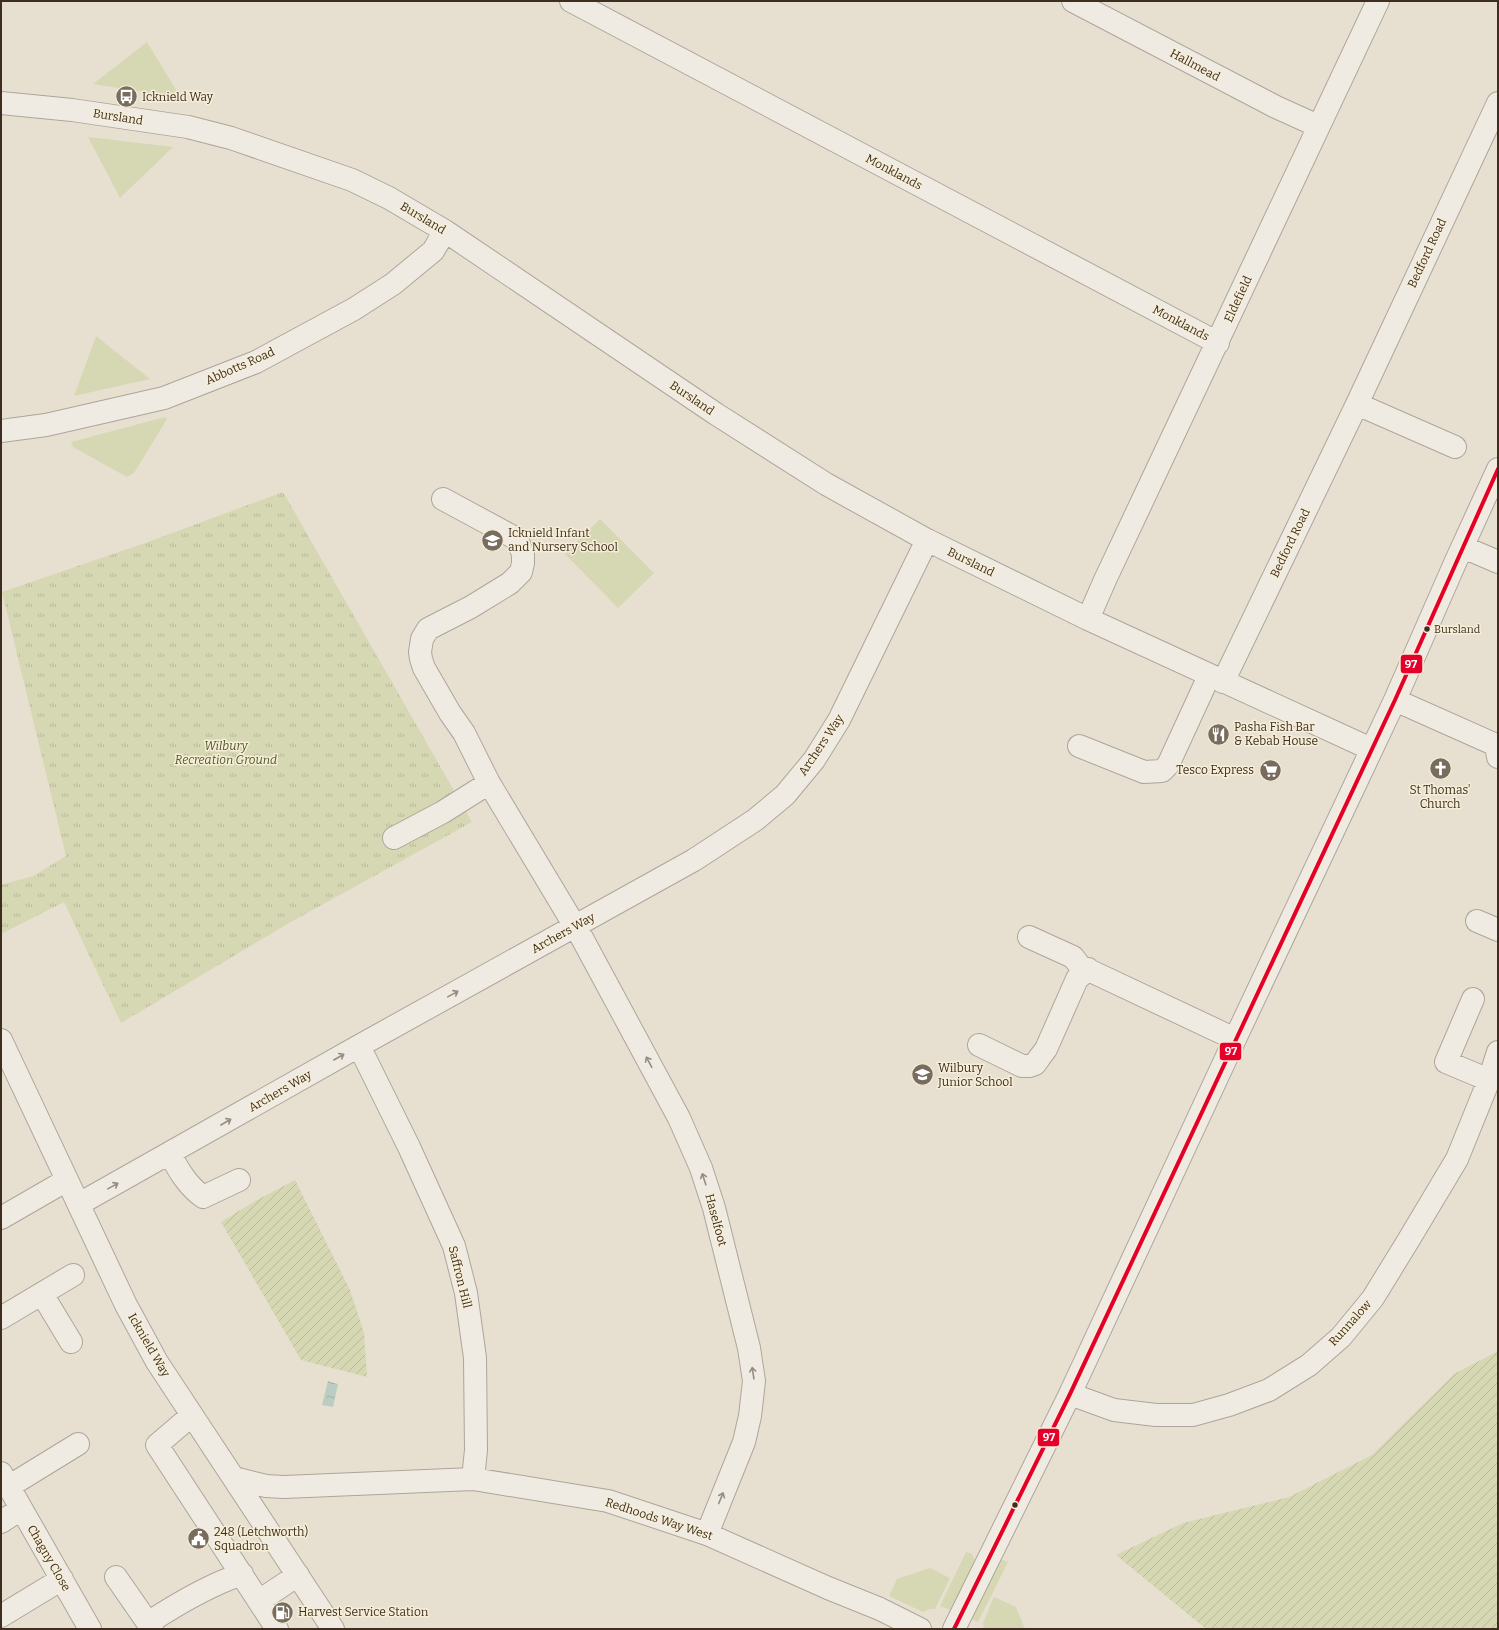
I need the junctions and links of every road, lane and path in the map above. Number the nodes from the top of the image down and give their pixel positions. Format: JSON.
{"nodes":[{"id":1,"x":571,"y":1,"type":"edge"},
{"id":2,"x":1073,"y":1,"type":"edge"},
{"id":3,"x":1378,"y":1,"type":"edge"},
{"id":4,"x":1,"y":103,"type":"edge"},
{"id":5,"x":1498,"y":103,"type":"edge"},
{"id":6,"x":1318,"y":126,"type":"junction"},
{"id":7,"x":446,"y":231,"type":"junction"},
{"id":8,"x":1218,"y":343,"type":"junction"},
{"id":9,"x":1357,"y":404,"type":"junction"},
{"id":10,"x":1,"y":431,"type":"edge"},
{"id":11,"x":1455,"y":447,"type":"dead end"},
{"id":12,"x":1498,"y":469,"type":"edge"},
{"id":13,"x":443,"y":499,"type":"dead end"},
{"id":14,"x":927,"y":540,"type":"junction"},
{"id":15,"x":1463,"y":547,"type":"junction"},
{"id":16,"x":1498,"y":562,"type":"edge"},
{"id":17,"x":1088,"y":619,"type":"junction"},
{"id":18,"x":1216,"y":679,"type":"junction"},
{"id":19,"x":1395,"y":700,"type":"junction"},
{"id":20,"x":1079,"y":746,"type":"dead end"},
{"id":21,"x":1371,"y":749,"type":"junction"},
{"id":22,"x":1498,"y":757,"type":"edge"},
{"id":23,"x":489,"y":783,"type":"junction"},
{"id":24,"x":394,"y":838,"type":"dead end"},
{"id":25,"x":1477,"y":921,"type":"dead end"},
{"id":26,"x":575,"y":926,"type":"junction"},
{"id":27,"x":1498,"y":930,"type":"edge"},
{"id":28,"x":1029,"y":936,"type":"dead end"},
{"id":29,"x":1088,"y":969,"type":"junction"},
{"id":30,"x":1472,"y":999,"type":"dead end"},
{"id":31,"x":1235,"y":1039,"type":"junction"},
{"id":32,"x":979,"y":1045,"type":"dead end"},
{"id":33,"x":359,"y":1046,"type":"junction"},
{"id":34,"x":2,"y":1047,"type":"edge"},
{"id":35,"x":1498,"y":1052,"type":"edge"},
{"id":36,"x":1489,"y":1080,"type":"junction"},
{"id":37,"x":170,"y":1154,"type":"junction"},
{"id":38,"x":67,"y":1180,"type":"junction"},
{"id":39,"x":239,"y":1180,"type":"dead end"},
{"id":40,"x":79,"y":1204,"type":"junction"},
{"id":41,"x":1,"y":1218,"type":"edge"},
{"id":42,"x":73,"y":1275,"type":"dead end"},
{"id":43,"x":42,"y":1294,"type":"junction"},
{"id":44,"x":1,"y":1318,"type":"edge"},
{"id":45,"x":71,"y":1342,"type":"dead end"},
{"id":46,"x":1070,"y":1394,"type":"junction"},
{"id":47,"x":192,"y":1415,"type":"junction"},
{"id":48,"x":78,"y":1444,"type":"dead end"},
{"id":49,"x":234,"y":1478,"type":"junction"},
{"id":50,"x":472,"y":1479,"type":"junction"},
{"id":51,"x":5,"y":1480,"type":"edge"},
{"id":52,"x":284,"y":1487,"type":"junction"},
{"id":53,"x":21,"y":1509,"type":"junction"},
{"id":54,"x":1,"y":1522,"type":"edge"},
{"id":55,"x":265,"y":1526,"type":"junction"},
{"id":56,"x":707,"y":1534,"type":"junction"},
{"id":57,"x":242,"y":1574,"type":"junction"},
{"id":58,"x":298,"y":1575,"type":"junction"},
{"id":59,"x":116,"y":1577,"type":"dead end"},
{"id":60,"x":62,"y":1579,"type":"junction"},
{"id":61,"x":258,"y":1601,"type":"junction"},
{"id":62,"x":1,"y":1616,"type":"edge"},
{"id":63,"x":150,"y":1626,"type":"edge"},
{"id":64,"x":330,"y":1628,"type":"edge"},
{"id":65,"x":90,"y":1629,"type":"edge"},
{"id":66,"x":277,"y":1629,"type":"edge"},
{"id":67,"x":920,"y":1629,"type":"edge"},
{"id":68,"x":954,"y":1629,"type":"edge"}],
"edges":[{"from":1,"to":8,"type":"street","name":"Monklands"},
{"from":2,"to":6,"type":"street","name":"Hallmead"},
{"from":3,"to":6,"type":"street","name":"Eldefield"},
{"from":4,"to":7,"type":"street","name":"Bursland"},
{"from":5,"to":9,"type":"street","name":"Bedford Road"},
{"from":6,"to":8,"type":"street","name":"Eldefield"},
{"from":7,"to":10,"type":"street","name":"Abbotts Road"},
{"from":7,"to":14,"type":"street","name":"Bursland"},
{"from":8,"to":17,"type":"street","name":"Eldefield"},
{"from":9,"to":11,"type":"street"},
{"from":9,"to":18,"type":"street","name":"Bedford Road"},
{"from":12,"to":15,"type":"street"},
{"from":13,"to":23,"type":"street","name":"Haselfoot"},
{"from":14,"to":17,"type":"street","name":"Bursland"},
{"from":14,"to":26,"type":"street","name":"Archers Way"},
{"from":15,"to":16,"type":"street"},
{"from":15,"to":19,"type":"street"},
{"from":17,"to":18,"type":"street","name":"Bursland"},
{"from":18,"to":20,"type":"street","name":"Bedford Road"},
{"from":18,"to":21,"type":"street","name":"Bursland"},
{"from":19,"to":21,"type":"street"},
{"from":19,"to":22,"type":"street"},
{"from":21,"to":31,"type":"street"},
{"from":23,"to":24,"type":"street"},
{"from":23,"to":26,"type":"street","name":"Haselfoot"},
{"from":25,"to":27,"type":"street"},
{"from":33,"to":26,"type":"street","name":"Archers Way","one_way":true},
{"from":56,"to":26,"type":"street","name":"Haselfoot","one_way":true},
{"from":28,"to":29,"type":"street"},
{"from":29,"to":31,"type":"street"},
{"from":29,"to":32,"type":"street"},
{"from":30,"to":36,"type":"street"},
{"from":31,"to":46,"type":"street"},
{"from":37,"to":33,"type":"street","name":"Archers Way","one_way":true},
{"from":33,"to":50,"type":"street","name":"Saffron Hill"},
{"from":34,"to":38,"type":"street","name":"Icknield Way"},
{"from":35,"to":36,"type":"street","name":"Runnalow"},
{"from":36,"to":46,"type":"street","name":"Runnalow"},
{"from":37,"to":39,"type":"street"},
{"from":40,"to":37,"type":"street","name":"Archers Way","one_way":true},
{"from":38,"to":40,"type":"street","name":"Icknield Way"},
{"from":38,"to":41,"type":"street"},
{"from":40,"to":47,"type":"street","name":"Icknield Way"},
{"from":42,"to":43,"type":"street"},
{"from":43,"to":44,"type":"street"},
{"from":43,"to":45,"type":"street"},
{"from":46,"to":68,"type":"street"},
{"from":47,"to":49,"type":"street","name":"Icknield Way"},
{"from":47,"to":57,"type":"street"},
{"from":48,"to":51,"type":"street","name":"Chagny Close"},
{"from":49,"to":52,"type":"street","name":"Redhoods Way West"},
{"from":49,"to":55,"type":"street","name":"Icknield Way"},
{"from":50,"to":52,"type":"street","name":"Redhoods Way West"},
{"from":50,"to":56,"type":"street","name":"Redhoods Way West"},
{"from":51,"to":53,"type":"street","name":"Chagny Close"},
{"from":52,"to":55,"type":"street"},
{"from":53,"to":54,"type":"street"},
{"from":53,"to":60,"type":"street","name":"Chagny Close"},
{"from":55,"to":58,"type":"street","name":"Icknield Way"},
{"from":56,"to":67,"type":"street","name":"Redhoods Way West"},
{"from":57,"to":61,"type":"street"},
{"from":57,"to":63,"type":"street"},
{"from":58,"to":61,"type":"street"},
{"from":58,"to":64,"type":"street","name":"Icknield Way"},
{"from":59,"to":63,"type":"street"},
{"from":60,"to":62,"type":"street"},
{"from":60,"to":65,"type":"street","name":"Chagny Close"},
{"from":61,"to":66,"type":"street"}]}
